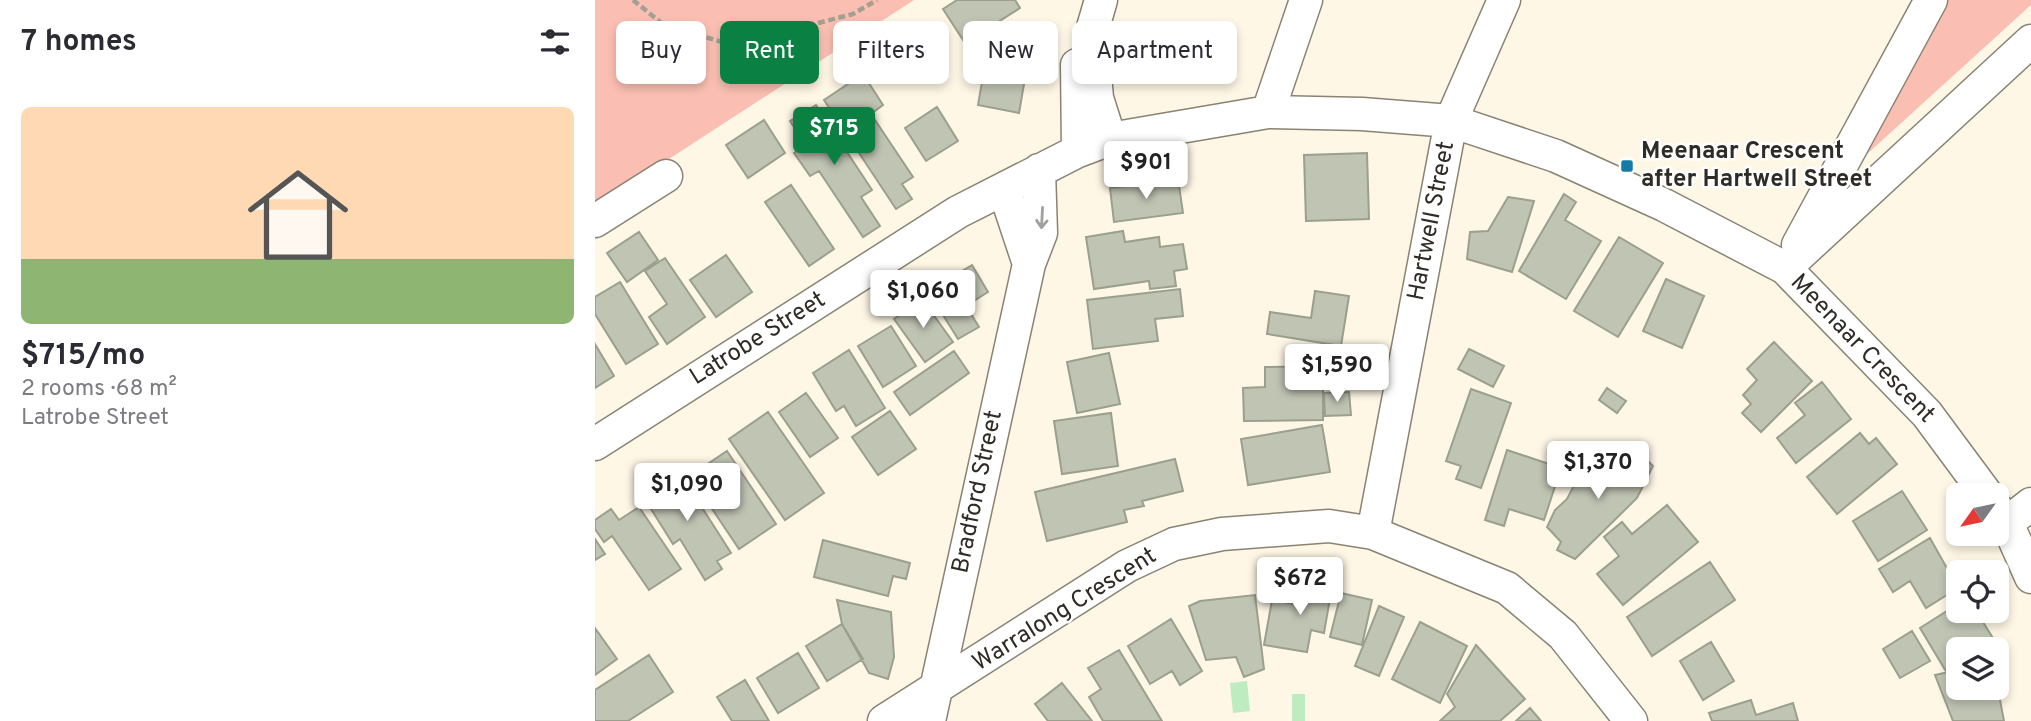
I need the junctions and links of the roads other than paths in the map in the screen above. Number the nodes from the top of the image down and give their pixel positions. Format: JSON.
{"nodes":[{"id":1,"x":1101,"y":0,"type":"edge"},
{"id":2,"x":1306,"y":0,"type":"edge"},
{"id":3,"x":1504,"y":0,"type":"edge"},
{"id":4,"x":1931,"y":0,"type":"edge"},
{"id":5,"x":1095,"y":21,"type":"edge"},
{"id":6,"x":2031,"y":41,"type":"edge"},
{"id":7,"x":1077,"y":84,"type":"edge"},
{"id":8,"x":1097,"y":84,"type":"edge"},
{"id":9,"x":1268,"y":112,"type":"junction"},
{"id":10,"x":1451,"y":121,"type":"junction"},
{"id":11,"x":1110,"y":139,"type":"junction"},
{"id":12,"x":1078,"y":151,"type":"junction"},
{"id":13,"x":1039,"y":170,"type":"junction"},
{"id":14,"x":666,"y":176,"type":"dead end"},
{"id":15,"x":1004,"y":189,"type":"junction"},
{"id":16,"x":958,"y":212,"type":"joint"},
{"id":17,"x":595,"y":221,"type":"edge"},
{"id":18,"x":1028,"y":264,"type":"junction"},
{"id":19,"x":1785,"y":268,"type":"junction"},
{"id":20,"x":595,"y":444,"type":"edge"},
{"id":21,"x":1978,"y":483,"type":"edge"},
{"id":22,"x":2011,"y":512,"type":"edge"},
{"id":23,"x":1373,"y":533,"type":"junction"},
{"id":24,"x":2031,"y":577,"type":"edge"},
{"id":25,"x":935,"y":690,"type":"junction"},
{"id":26,"x":884,"y":721,"type":"edge"},
{"id":27,"x":929,"y":721,"type":"edge"},
{"id":28,"x":1632,"y":721,"type":"edge"}],
"edges":[{"from":1,"to":5,"type":"street"},
{"from":2,"to":9,"type":"street"},
{"from":3,"to":10,"type":"street","name":"Hartwell Street"},
{"from":4,"to":19,"type":"street"},
{"from":6,"to":19,"type":"street"},
{"from":7,"to":12,"type":"street"},
{"from":8,"to":11,"type":"street"},
{"from":9,"to":10,"type":"street","name":"Meenaar Crescent"},
{"from":9,"to":11,"type":"street","name":"Meenaar Crescent"},
{"from":10,"to":19,"type":"street","name":"Meenaar Crescent"},
{"from":10,"to":23,"type":"street","name":"Hartwell Street"},
{"from":11,"to":12,"type":"street","name":"Meenaar Crescent"},
{"from":12,"to":13,"type":"street","name":"Meenaar Crescent"},
{"from":13,"to":15,"type":"street","name":"Meenaar Crescent"},
{"from":13,"to":18,"type":"street","name":"Bradford Street","one_way":true},
{"from":14,"to":17,"type":"street"},
{"from":15,"to":16,"type":"street","name":"Meenaar Crescent"},
{"from":15,"to":18,"type":"street"},
{"from":16,"to":20,"type":"street","name":"Latrobe Street"},
{"from":18,"to":25,"type":"street","name":"Bradford Street"},
{"from":19,"to":21,"type":"street","name":"Meenaar Crescent"},
{"from":22,"to":24,"type":"street"},
{"from":23,"to":25,"type":"street","name":"Warralong Crescent"},
{"from":23,"to":28,"type":"street","name":"Warralong Crescent"},
{"from":25,"to":26,"type":"street","name":"Warralong Crescent"},
{"from":25,"to":27,"type":"street","name":"Bradford Street"}]}
